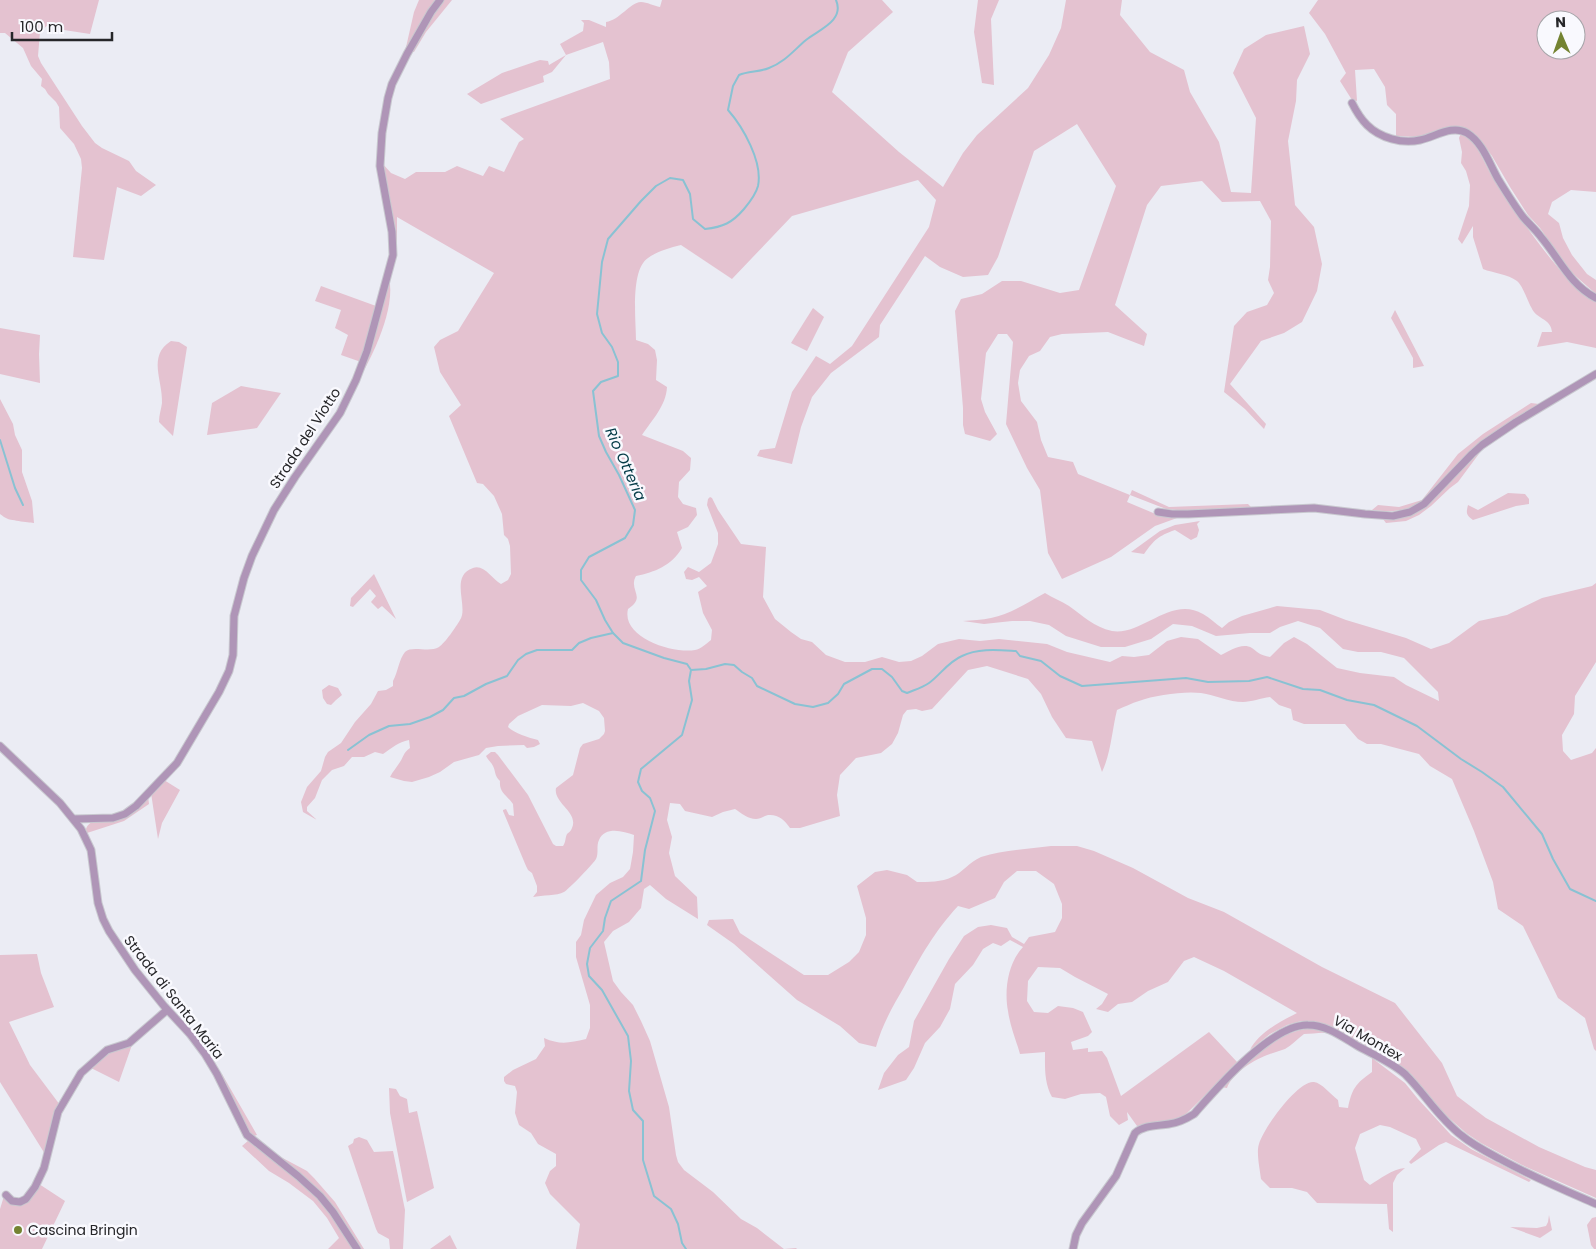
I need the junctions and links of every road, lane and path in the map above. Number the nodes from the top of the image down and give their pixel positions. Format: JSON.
{"nodes":[{"id":1,"x":440,"y":0,"type":"edge"},
{"id":2,"x":1352,"y":103,"type":"dead end"},
{"id":3,"x":1596,"y":298,"type":"edge"},
{"id":4,"x":1596,"y":374,"type":"edge"},
{"id":5,"x":1158,"y":512,"type":"dead end"},
{"id":6,"x":0,"y":746,"type":"edge"},
{"id":7,"x":74,"y":819,"type":"junction"},
{"id":8,"x":167,"y":1010,"type":"junction"},
{"id":9,"x":6,"y":1195,"type":"dead end"},
{"id":10,"x":1596,"y":1204,"type":"edge"},
{"id":11,"x":357,"y":1249,"type":"edge"},
{"id":12,"x":1072,"y":1249,"type":"edge"}],
"edges":[{"from":1,"to":7,"type":"street","name":"Strada del Viotto"},
{"from":2,"to":3,"type":"street"},
{"from":4,"to":5,"type":"street"},
{"from":6,"to":7,"type":"street","name":"Strada di Santa Maria"},
{"from":7,"to":8,"type":"street","name":"Strada di Santa Maria"},
{"from":8,"to":9,"type":"street"},
{"from":8,"to":11,"type":"street","name":"Strada di Santa Maria"},
{"from":10,"to":12,"type":"street","name":"Via Montex"}]}
